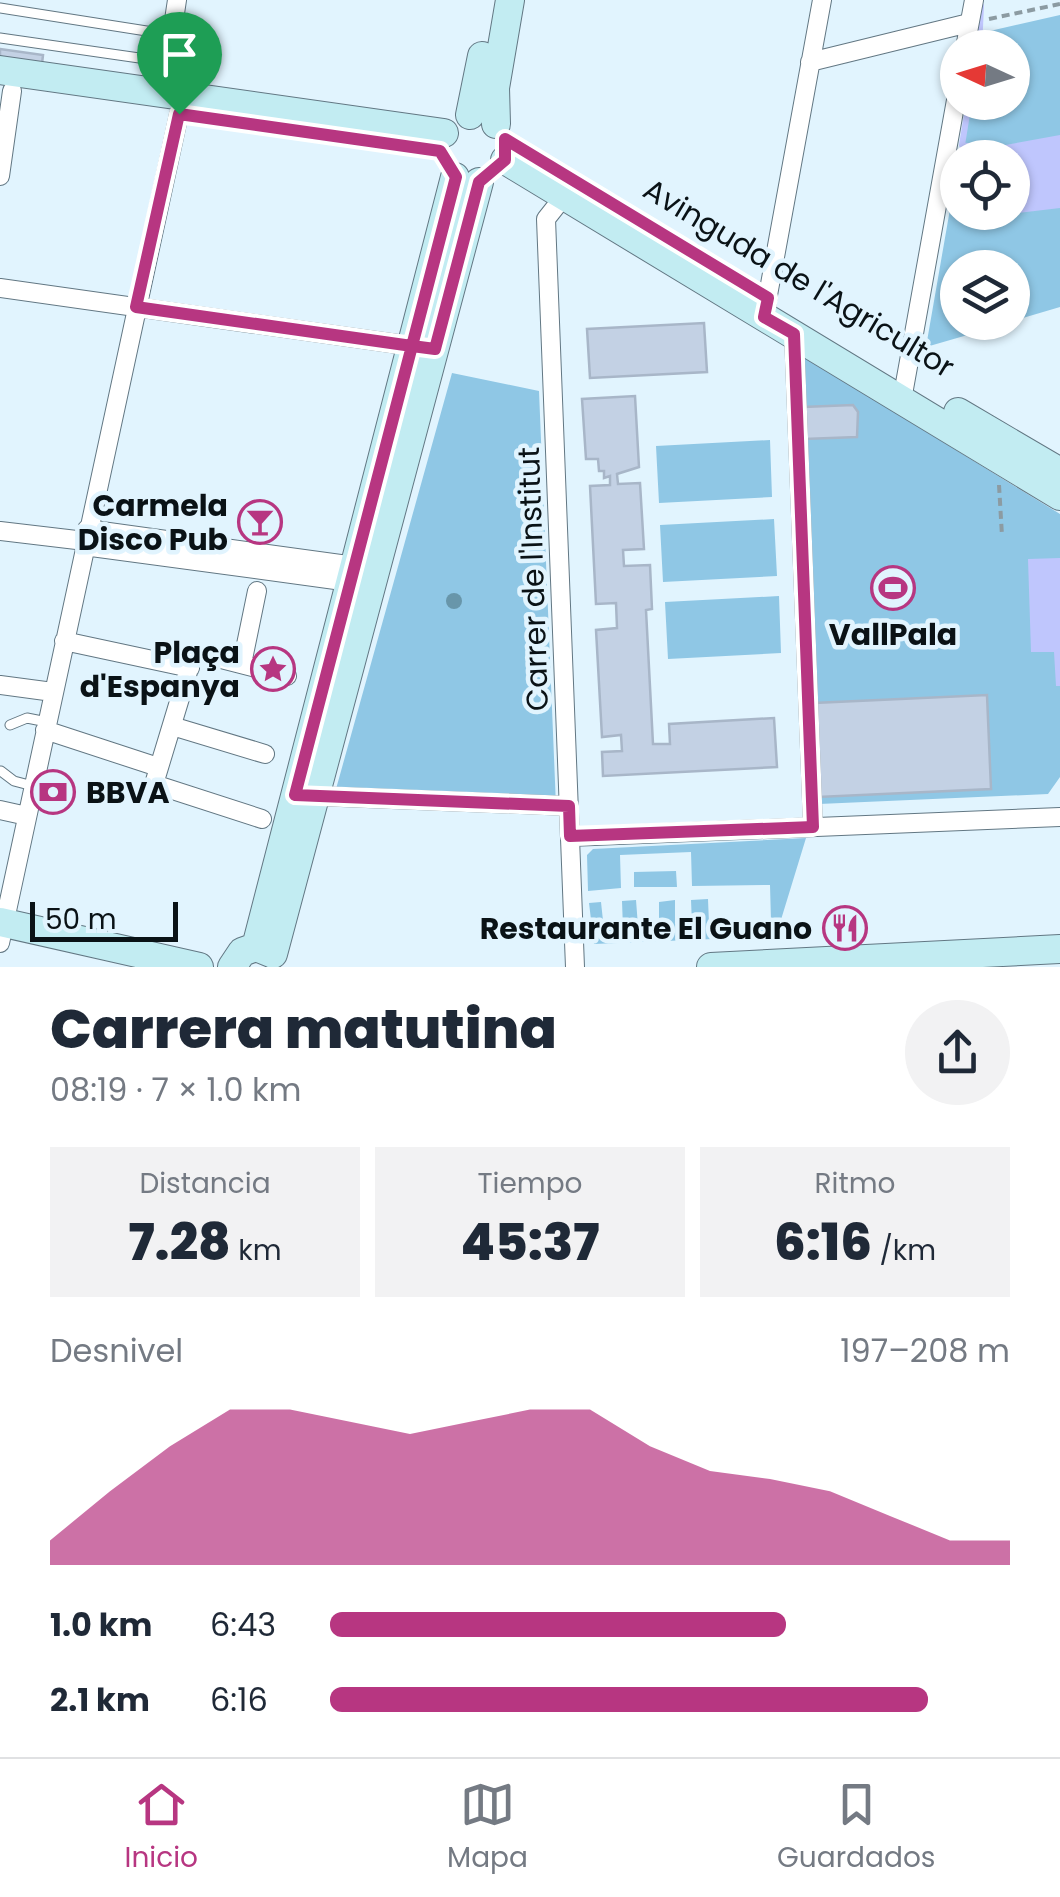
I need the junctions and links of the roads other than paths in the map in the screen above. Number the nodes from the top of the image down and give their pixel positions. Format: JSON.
{"nodes":[{"id":1,"x":177,"y":0,"type":"edge"},
{"id":2,"x":492,"y":0,"type":"edge"},
{"id":3,"x":510,"y":0,"type":"edge"},
{"id":4,"x":822,"y":0,"type":"edge"},
{"id":5,"x":974,"y":0,"type":"edge"},
{"id":6,"x":0,"y":8,"type":"edge"},
{"id":7,"x":970,"y":22,"type":"junction"},
{"id":8,"x":968,"y":30,"type":"edge"},
{"id":9,"x":172,"y":35,"type":"junction"},
{"id":10,"x":0,"y":38,"type":"edge"},
{"id":11,"x":168,"y":62,"type":"junction"},
{"id":12,"x":810,"y":62,"type":"junction"},
{"id":13,"x":4,"y":84,"type":"edge"},
{"id":14,"x":171,"y":104,"type":"junction"},
{"id":15,"x":952,"y":120,"type":"edge"},
{"id":16,"x":494,"y":135,"type":"junction"},
{"id":17,"x":442,"y":142,"type":"junction"},
{"id":18,"x":0,"y":176,"type":"edge"},
{"id":19,"x":467,"y":179,"type":"junction"},
{"id":20,"x":565,"y":195,"type":"junction"},
{"id":21,"x":0,"y":288,"type":"edge"},
{"id":22,"x":136,"y":307,"type":"junction"},
{"id":23,"x":766,"y":307,"type":"junction"},
{"id":24,"x":794,"y":334,"type":"junction"},
{"id":25,"x":423,"y":347,"type":"junction"},
{"id":26,"x":903,"y":390,"type":"junction"},
{"id":27,"x":1060,"y":472,"type":"edge"},
{"id":28,"x":1060,"y":496,"type":"edge"},
{"id":29,"x":0,"y":531,"type":"edge"},
{"id":30,"x":85,"y":539,"type":"junction"},
{"id":31,"x":363,"y":575,"type":"junction"},
{"id":32,"x":257,"y":591,"type":"dead end"},
{"id":33,"x":64,"y":641,"type":"junction"},
{"id":34,"x":242,"y":664,"type":"junction"},
{"id":35,"x":190,"y":668,"type":"junction"},
{"id":36,"x":287,"y":676,"type":"dead end"},
{"id":37,"x":0,"y":685,"type":"edge"},
{"id":38,"x":53,"y":692,"type":"junction"},
{"id":39,"x":10,"y":725,"type":"dead end"},
{"id":40,"x":46,"y":726,"type":"junction"},
{"id":41,"x":172,"y":726,"type":"junction"},
{"id":42,"x":265,"y":754,"type":"dead end"},
{"id":43,"x":158,"y":767,"type":"junction"},
{"id":44,"x":2,"y":771,"type":"edge"},
{"id":45,"x":34,"y":786,"type":"junction"},
{"id":46,"x":305,"y":796,"type":"junction"},
{"id":47,"x":1060,"y":800,"type":"edge"},
{"id":48,"x":569,"y":806,"type":"junction"},
{"id":49,"x":0,"y":810,"type":"edge"},
{"id":50,"x":27,"y":816,"type":"junction"},
{"id":51,"x":1053,"y":818,"type":"edge"},
{"id":52,"x":262,"y":819,"type":"dead end"},
{"id":53,"x":813,"y":827,"type":"junction"},
{"id":54,"x":570,"y":836,"type":"junction"},
{"id":55,"x":2,"y":929,"type":"edge"},
{"id":56,"x":1056,"y":949,"type":"edge"},
{"id":57,"x":1004,"y":959,"type":"edge"},
{"id":58,"x":255,"y":960,"type":"edge"},
{"id":59,"x":894,"y":962,"type":"edge"},
{"id":60,"x":193,"y":964,"type":"edge"},
{"id":61,"x":575,"y":967,"type":"edge"},
{"id":62,"x":712,"y":967,"type":"edge"}],
"edges":[{"from":1,"to":9,"type":"street"},
{"from":2,"to":16,"type":"street"},
{"from":3,"to":16,"type":"street"},
{"from":4,"to":12,"type":"street"},
{"from":5,"to":7,"type":"street"},
{"from":6,"to":9,"type":"lane"},
{"from":7,"to":8,"type":"street"},
{"from":7,"to":12,"type":"street"},
{"from":9,"to":11,"type":"street"},
{"from":10,"to":11,"type":"lane"},
{"from":11,"to":14,"type":"street"},
{"from":12,"to":23,"type":"street"},
{"from":13,"to":14,"type":"street"},
{"from":13,"to":18,"type":"street"},
{"from":14,"to":17,"type":"street"},
{"from":14,"to":22,"type":"street"},
{"from":15,"to":26,"type":"street"},
{"from":16,"to":17,"type":"street"},
{"from":16,"to":19,"type":"street"},
{"from":16,"to":20,"type":"street","name":"Avinguda de l'Agricultor"},
{"from":16,"to":23,"type":"street","name":"Avinguda de l'Agricultor"},
{"from":17,"to":19,"type":"street"},
{"from":19,"to":25,"type":"street"},
{"from":20,"to":23,"type":"street","name":"Avinguda de l'Agricultor"},
{"from":20,"to":48,"type":"street","name":"Carrer de l'Institut"},
{"from":21,"to":22,"type":"street"},
{"from":22,"to":25,"type":"street"},
{"from":22,"to":30,"type":"street"},
{"from":23,"to":24,"type":"street","name":"Avinguda de l'Agricultor"},
{"from":23,"to":26,"type":"street","name":"Avinguda de l'Agricultor"},
{"from":24,"to":26,"type":"street","name":"Avinguda de l'Agricultor"},
{"from":24,"to":53,"type":"street"},
{"from":25,"to":31,"type":"street"},
{"from":26,"to":27,"type":"street","name":"Avinguda de l'Agricultor"},
{"from":26,"to":28,"type":"street","name":"Avinguda de l'Agricultor"},
{"from":29,"to":30,"type":"street"},
{"from":30,"to":31,"type":"street"},
{"from":30,"to":33,"type":"street"},
{"from":31,"to":46,"type":"street"},
{"from":32,"to":34,"type":"street"},
{"from":33,"to":35,"type":"street"},
{"from":33,"to":38,"type":"street"},
{"from":34,"to":35,"type":"street"},
{"from":34,"to":36,"type":"street"},
{"from":35,"to":41,"type":"street"},
{"from":37,"to":38,"type":"street"},
{"from":38,"to":40,"type":"street"},
{"from":39,"to":40,"type":"lane"},
{"from":40,"to":43,"type":"street"},
{"from":40,"to":45,"type":"street"},
{"from":41,"to":42,"type":"street"},
{"from":41,"to":43,"type":"street"},
{"from":43,"to":52,"type":"street"},
{"from":44,"to":45,"type":"lane"},
{"from":45,"to":50,"type":"street"},
{"from":46,"to":48,"type":"street"},
{"from":46,"to":58,"type":"street"},
{"from":47,"to":51,"type":"street"},
{"from":48,"to":54,"type":"street","name":"Carrer de l'Institut"},
{"from":49,"to":50,"type":"street"},
{"from":50,"to":55,"type":"street"},
{"from":51,"to":53,"type":"street"},
{"from":53,"to":54,"type":"street"},
{"from":54,"to":61,"type":"street","name":"Carrer de l'Institut"},
{"from":55,"to":60,"type":"street"},
{"from":56,"to":57,"type":"street"},
{"from":57,"to":59,"type":"street"},
{"from":58,"to":60,"type":"street"},
{"from":59,"to":62,"type":"street"}]}
